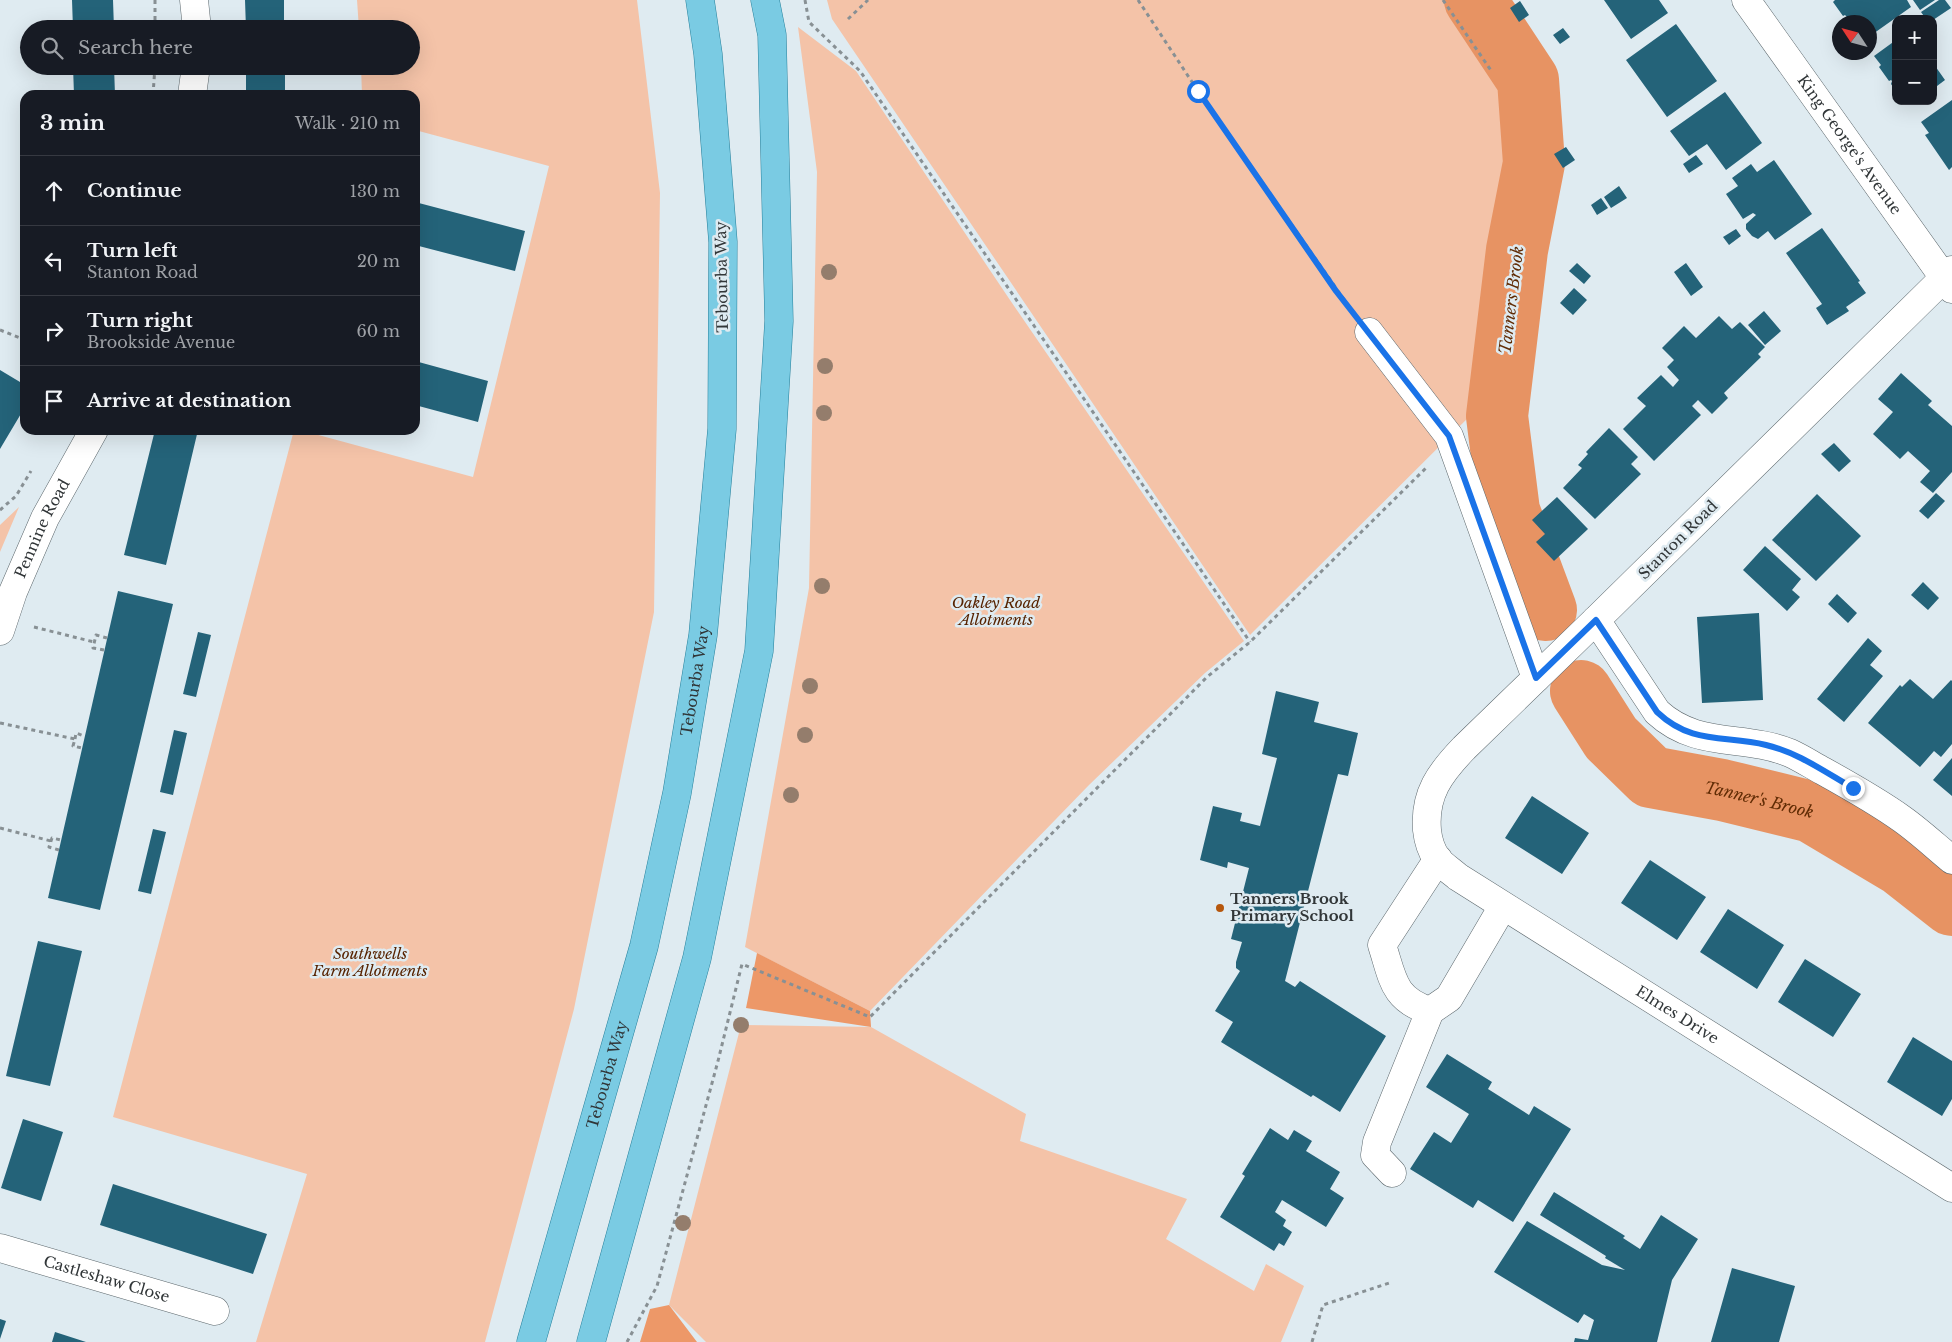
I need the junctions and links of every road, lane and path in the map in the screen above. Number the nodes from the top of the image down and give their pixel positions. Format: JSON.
{"nodes":[{"id":1,"x":155,"y":0,"type":"edge"},
{"id":2,"x":194,"y":0,"type":"edge"},
{"id":3,"x":700,"y":0,"type":"edge"},
{"id":4,"x":765,"y":0,"type":"edge"},
{"id":5,"x":805,"y":0,"type":"edge"},
{"id":6,"x":868,"y":0,"type":"edge"},
{"id":7,"x":1138,"y":0,"type":"edge"},
{"id":8,"x":1443,"y":0,"type":"edge"},
{"id":9,"x":1746,"y":0,"type":"edge"},
{"id":10,"x":848,"y":19,"type":"dead end"},
{"id":11,"x":155,"y":20,"type":"edge"},
{"id":12,"x":196,"y":20,"type":"edge"},
{"id":13,"x":1492,"y":72,"type":"dead end"},
{"id":14,"x":154,"y":75,"type":"edge"},
{"id":15,"x":195,"y":75,"type":"edge"},
{"id":16,"x":153,"y":90,"type":"edge"},
{"id":17,"x":193,"y":90,"type":"edge"},
{"id":18,"x":1949,"y":279,"type":"edge"},
{"id":19,"x":0,"y":330,"type":"edge"},
{"id":20,"x":1369,"y":332,"type":"joint"},
{"id":21,"x":20,"y":338,"type":"edge"},
{"id":22,"x":91,"y":435,"type":"edge"},
{"id":23,"x":1452,"y":442,"type":"junction"},
{"id":24,"x":33,"y":469,"type":"dead end"},
{"id":25,"x":0,"y":510,"type":"edge"},
{"id":26,"x":1596,"y":620,"type":"junction"},
{"id":27,"x":2,"y":625,"type":"edge"},
{"id":28,"x":107,"y":638,"type":"dead end"},
{"id":29,"x":94,"y":642,"type":"junction"},
{"id":30,"x":1250,"y":642,"type":"junction"},
{"id":31,"x":104,"y":650,"type":"dead end"},
{"id":32,"x":1536,"y":678,"type":"junction"},
{"id":33,"x":0,"y":723,"type":"edge"},
{"id":34,"x":84,"y":736,"type":"dead end"},
{"id":35,"x":75,"y":739,"type":"junction"},
{"id":36,"x":82,"y":748,"type":"dead end"},
{"id":37,"x":1427,"y":823,"type":"joint"},
{"id":38,"x":0,"y":828,"type":"edge"},
{"id":39,"x":61,"y":840,"type":"dead end"},
{"id":40,"x":51,"y":841,"type":"junction"},
{"id":41,"x":59,"y":850,"type":"dead end"},
{"id":42,"x":1438,"y":859,"type":"junction"},
{"id":43,"x":1952,"y":860,"type":"edge"},
{"id":44,"x":1504,"y":906,"type":"junction"},
{"id":45,"x":1430,"y":1011,"type":"junction"},
{"id":46,"x":1392,"y":1173,"type":"dead end"},
{"id":47,"x":1952,"y":1188,"type":"edge"},
{"id":48,"x":0,"y":1248,"type":"edge"},
{"id":49,"x":1389,"y":1283,"type":"dead end"},
{"id":50,"x":215,"y":1311,"type":"dead end"},
{"id":51,"x":531,"y":1342,"type":"edge"},
{"id":52,"x":591,"y":1342,"type":"edge"},
{"id":53,"x":627,"y":1342,"type":"edge"},
{"id":54,"x":1312,"y":1342,"type":"edge"}],
"edges":[{"from":1,"to":11,"type":"path"},
{"from":2,"to":12,"type":"street"},
{"from":3,"to":51,"type":"main road","name":"Tebourba Way"},
{"from":4,"to":52,"type":"main road"},
{"from":5,"to":30,"type":"path"},
{"from":6,"to":10,"type":"path"},
{"from":7,"to":20,"type":"path"},
{"from":8,"to":13,"type":"path"},
{"from":9,"to":18,"type":"street","name":"King George's Avenue"},
{"from":14,"to":16,"type":"path"},
{"from":15,"to":17,"type":"street"},
{"from":18,"to":26,"type":"street","name":"Stanton Road"},
{"from":19,"to":21,"type":"path"},
{"from":20,"to":23,"type":"street"},
{"from":22,"to":27,"type":"street","name":"Pennine Road"},
{"from":23,"to":30,"type":"path"},
{"from":23,"to":32,"type":"street"},
{"from":24,"to":25,"type":"path"},
{"from":26,"to":32,"type":"street","name":"Stanton Road"},
{"from":26,"to":43,"type":"street"},
{"from":27,"to":29,"type":"path"},
{"from":28,"to":29,"type":"path"},
{"from":29,"to":31,"type":"path"},
{"from":30,"to":53,"type":"path"},
{"from":32,"to":37,"type":"street","name":"Stanton Road"},
{"from":33,"to":35,"type":"path"},
{"from":34,"to":35,"type":"path"},
{"from":35,"to":36,"type":"path"},
{"from":37,"to":42,"type":"street","name":"Elmes Drive"},
{"from":38,"to":40,"type":"path"},
{"from":39,"to":40,"type":"path"},
{"from":40,"to":41,"type":"path"},
{"from":42,"to":44,"type":"street","name":"Elmes Drive"},
{"from":42,"to":45,"type":"street"},
{"from":44,"to":45,"type":"street"},
{"from":44,"to":47,"type":"street","name":"Elmes Drive"},
{"from":45,"to":46,"type":"street"},
{"from":48,"to":50,"type":"street","name":"Castleshaw Close"},
{"from":49,"to":54,"type":"path"}]}
